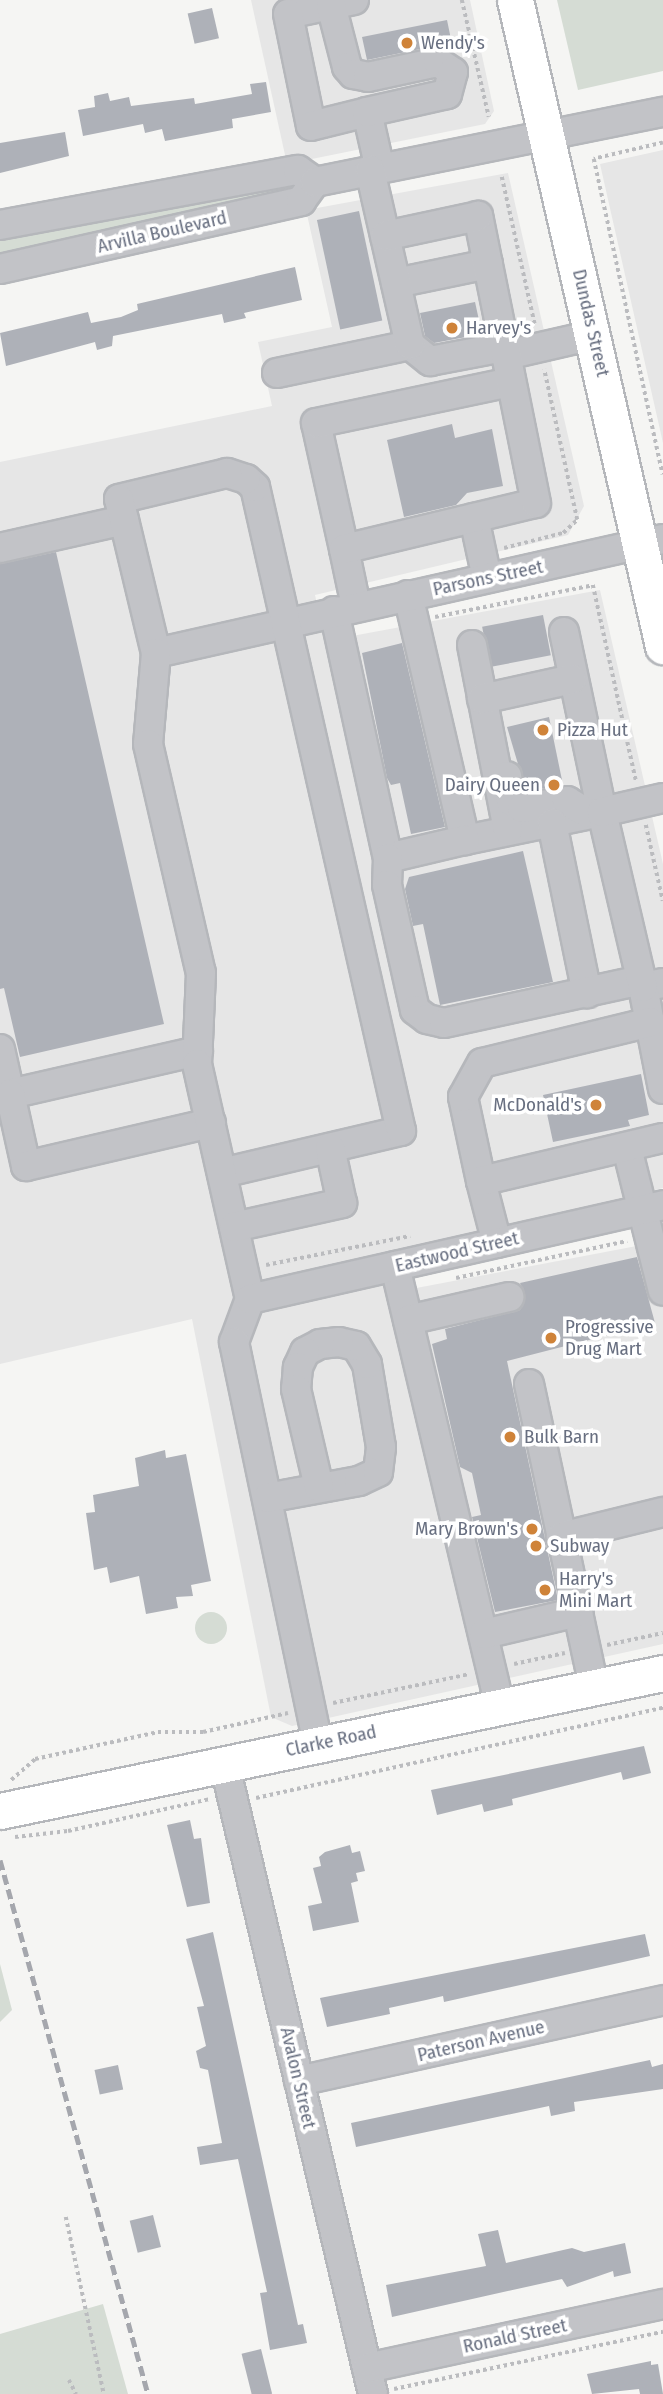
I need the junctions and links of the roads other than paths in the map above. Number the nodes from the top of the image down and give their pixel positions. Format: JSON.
{"nodes":[{"id":1,"x":515,"y":0,"type":"edge"},
{"id":2,"x":343,"y":2,"type":"edge"},
{"id":3,"x":367,"y":112,"type":"junction"},
{"id":4,"x":663,"y":112,"type":"edge"},
{"id":5,"x":548,"y":136,"type":"junction"},
{"id":6,"x":375,"y":170,"type":"junction"},
{"id":7,"x":315,"y":182,"type":"junction"},
{"id":8,"x":0,"y":225,"type":"edge"},
{"id":9,"x":385,"y":236,"type":"junction"},
{"id":10,"x":488,"y":264,"type":"junction"},
{"id":11,"x":0,"y":269,"type":"edge"},
{"id":12,"x":396,"y":284,"type":"junction"},
{"id":13,"x":593,"y":335,"type":"junction"},
{"id":14,"x":410,"y":345,"type":"junction"},
{"id":15,"x":505,"y":351,"type":"junction"},
{"id":16,"x":277,"y":373,"type":"dead end"},
{"id":17,"x":511,"y":382,"type":"junction"},
{"id":18,"x":474,"y":518,"type":"junction"},
{"id":19,"x":124,"y":520,"type":"junction"},
{"id":20,"x":652,"y":542,"type":"edge"},
{"id":21,"x":0,"y":548,"type":"edge"},
{"id":22,"x":344,"y":549,"type":"junction"},
{"id":23,"x":487,"y":578,"type":"junction"},
{"id":24,"x":408,"y":595,"type":"junction"},
{"id":25,"x":345,"y":608,"type":"junction"},
{"id":26,"x":286,"y":622,"type":"junction"},
{"id":27,"x":564,"y":632,"type":"dead end"},
{"id":28,"x":472,"y":645,"type":"dead end"},
{"id":29,"x":663,"y":646,"type":"edge"},
{"id":30,"x":156,"y":653,"type":"junction"},
{"id":31,"x":572,"y":679,"type":"junction"},
{"id":32,"x":484,"y":709,"type":"junction"},
{"id":33,"x":652,"y":800,"type":"edge"},
{"id":34,"x":596,"y":813,"type":"junction"},
{"id":35,"x":552,"y":823,"type":"junction"},
{"id":36,"x":508,"y":830,"type":"junction"},
{"id":37,"x":465,"y":839,"type":"junction"},
{"id":38,"x":388,"y":858,"type":"junction"},
{"id":39,"x":649,"y":983,"type":"edge"},
{"id":40,"x":587,"y":993,"type":"junction"},
{"id":41,"x":650,"y":1022,"type":"junction"},
{"id":42,"x":0,"y":1049,"type":"edge"},
{"id":43,"x":198,"y":1051,"type":"junction"},
{"id":44,"x":663,"y":1089,"type":"edge"},
{"id":45,"x":10,"y":1094,"type":"junction"},
{"id":46,"x":211,"y":1124,"type":"junction"},
{"id":47,"x":663,"y":1138,"type":"edge"},
{"id":48,"x":330,"y":1148,"type":"junction"},
{"id":49,"x":627,"y":1148,"type":"junction"},
{"id":50,"x":222,"y":1173,"type":"junction"},
{"id":51,"x":481,"y":1181,"type":"junction"},
{"id":52,"x":653,"y":1217,"type":"edge"},
{"id":53,"x":234,"y":1227,"type":"junction"},
{"id":54,"x":497,"y":1243,"type":"junction"},
{"id":55,"x":395,"y":1266,"type":"junction"},
{"id":56,"x":662,"y":1281,"type":"edge"},
{"id":57,"x":509,"y":1297,"type":"dead end"},
{"id":58,"x":250,"y":1299,"type":"junction"},
{"id":59,"x":408,"y":1320,"type":"junction"},
{"id":60,"x":529,"y":1384,"type":"dead end"},
{"id":61,"x":318,"y":1488,"type":"junction"},
{"id":62,"x":267,"y":1498,"type":"junction"},
{"id":63,"x":663,"y":1512,"type":"edge"},
{"id":64,"x":561,"y":1537,"type":"junction"},
{"id":65,"x":578,"y":1612,"type":"junction"},
{"id":66,"x":484,"y":1634,"type":"junction"},
{"id":67,"x":663,"y":1673,"type":"edge"},
{"id":68,"x":594,"y":1687,"type":"junction"},
{"id":69,"x":500,"y":1706,"type":"junction"},
{"id":70,"x":318,"y":1743,"type":"junction"},
{"id":71,"x":224,"y":1762,"type":"junction"},
{"id":72,"x":3,"y":1813,"type":"edge"},
{"id":73,"x":663,"y":2000,"type":"edge"},
{"id":74,"x":299,"y":2081,"type":"junction"},
{"id":75,"x":663,"y":2304,"type":"edge"},
{"id":76,"x":376,"y":2384,"type":"edge"}],
"edges":[{"from":1,"to":5,"type":"main road","name":"Dundas Street"},
{"from":2,"to":3,"type":"street"},
{"from":2,"to":3,"type":"street"},
{"from":3,"to":6,"type":"street"},
{"from":4,"to":5,"type":"street","name":"Arvilla Boulevard"},
{"from":5,"to":6,"type":"street","name":"Arvilla Boulevard"},
{"from":5,"to":13,"type":"main road","name":"Dundas Street"},
{"from":6,"to":7,"type":"street","name":"Arvilla Boulevard"},
{"from":6,"to":9,"type":"street"},
{"from":7,"to":8,"type":"street","name":"Arvilla Boulevard"},
{"from":7,"to":11,"type":"street","name":"Arvilla Boulevard"},
{"from":9,"to":10,"type":"street"},
{"from":9,"to":12,"type":"street"},
{"from":10,"to":12,"type":"street"},
{"from":10,"to":15,"type":"street"},
{"from":12,"to":14,"type":"street"},
{"from":13,"to":15,"type":"street"},
{"from":13,"to":20,"type":"main road","name":"Dundas Street"},
{"from":14,"to":15,"type":"street"},
{"from":14,"to":16,"type":"street"},
{"from":15,"to":17,"type":"street"},
{"from":17,"to":18,"type":"street"},
{"from":17,"to":22,"type":"street"},
{"from":18,"to":22,"type":"street"},
{"from":18,"to":23,"type":"street"},
{"from":19,"to":21,"type":"street"},
{"from":19,"to":26,"type":"street"},
{"from":19,"to":30,"type":"street"},
{"from":20,"to":23,"type":"street","name":"Parsons Street"},
{"from":20,"to":29,"type":"main road","name":"Dundas Street"},
{"from":22,"to":25,"type":"street"},
{"from":23,"to":24,"type":"street","name":"Parsons Street"},
{"from":24,"to":25,"type":"street","name":"Parsons Street"},
{"from":24,"to":37,"type":"street"},
{"from":25,"to":26,"type":"street","name":"Parsons Street"},
{"from":25,"to":38,"type":"street"},
{"from":26,"to":30,"type":"street","name":"Parsons Street"},
{"from":26,"to":48,"type":"street"},
{"from":27,"to":31,"type":"street"},
{"from":28,"to":32,"type":"street"},
{"from":30,"to":43,"type":"street"},
{"from":31,"to":32,"type":"street"},
{"from":31,"to":34,"type":"street"},
{"from":32,"to":34,"type":"street"},
{"from":32,"to":36,"type":"street"},
{"from":33,"to":34,"type":"street"},
{"from":34,"to":35,"type":"street"},
{"from":34,"to":39,"type":"street"},
{"from":35,"to":36,"type":"street"},
{"from":35,"to":40,"type":"street"},
{"from":36,"to":37,"type":"street"},
{"from":37,"to":38,"type":"street"},
{"from":38,"to":40,"type":"street"},
{"from":39,"to":40,"type":"street"},
{"from":39,"to":41,"type":"street"},
{"from":41,"to":44,"type":"street"},
{"from":41,"to":51,"type":"street"},
{"from":42,"to":45,"type":"street"},
{"from":43,"to":45,"type":"street"},
{"from":43,"to":46,"type":"street"},
{"from":45,"to":46,"type":"street"},
{"from":46,"to":50,"type":"street"},
{"from":47,"to":49,"type":"street"},
{"from":48,"to":50,"type":"street"},
{"from":48,"to":53,"type":"street"},
{"from":49,"to":51,"type":"street"},
{"from":49,"to":52,"type":"street"},
{"from":50,"to":53,"type":"street"},
{"from":51,"to":54,"type":"street"},
{"from":52,"to":54,"type":"street","name":"Eastwood Street"},
{"from":52,"to":56,"type":"street"},
{"from":53,"to":58,"type":"street"},
{"from":54,"to":55,"type":"street","name":"Eastwood Street"},
{"from":55,"to":58,"type":"street","name":"Eastwood Street"},
{"from":55,"to":59,"type":"street"},
{"from":57,"to":59,"type":"street"},
{"from":58,"to":62,"type":"street"},
{"from":59,"to":66,"type":"street"},
{"from":60,"to":64,"type":"street"},
{"from":61,"to":61,"type":"street"},
{"from":61,"to":62,"type":"street"},
{"from":62,"to":70,"type":"street"},
{"from":63,"to":64,"type":"street"},
{"from":64,"to":65,"type":"street"},
{"from":65,"to":66,"type":"street"},
{"from":65,"to":68,"type":"street"},
{"from":66,"to":69,"type":"street"},
{"from":67,"to":68,"type":"main road","name":"Clarke Road"},
{"from":68,"to":69,"type":"main road","name":"Clarke Road"},
{"from":69,"to":70,"type":"main road","name":"Clarke Road"},
{"from":70,"to":71,"type":"main road","name":"Clarke Road"},
{"from":71,"to":72,"type":"main road","name":"Clarke Road"},
{"from":71,"to":74,"type":"street","name":"Avalon Street"},
{"from":73,"to":74,"type":"street","name":"Paterson Avenue"},
{"from":74,"to":76,"type":"street","name":"Avalon Street"},
{"from":75,"to":76,"type":"street","name":"Ronald Street"}]}
